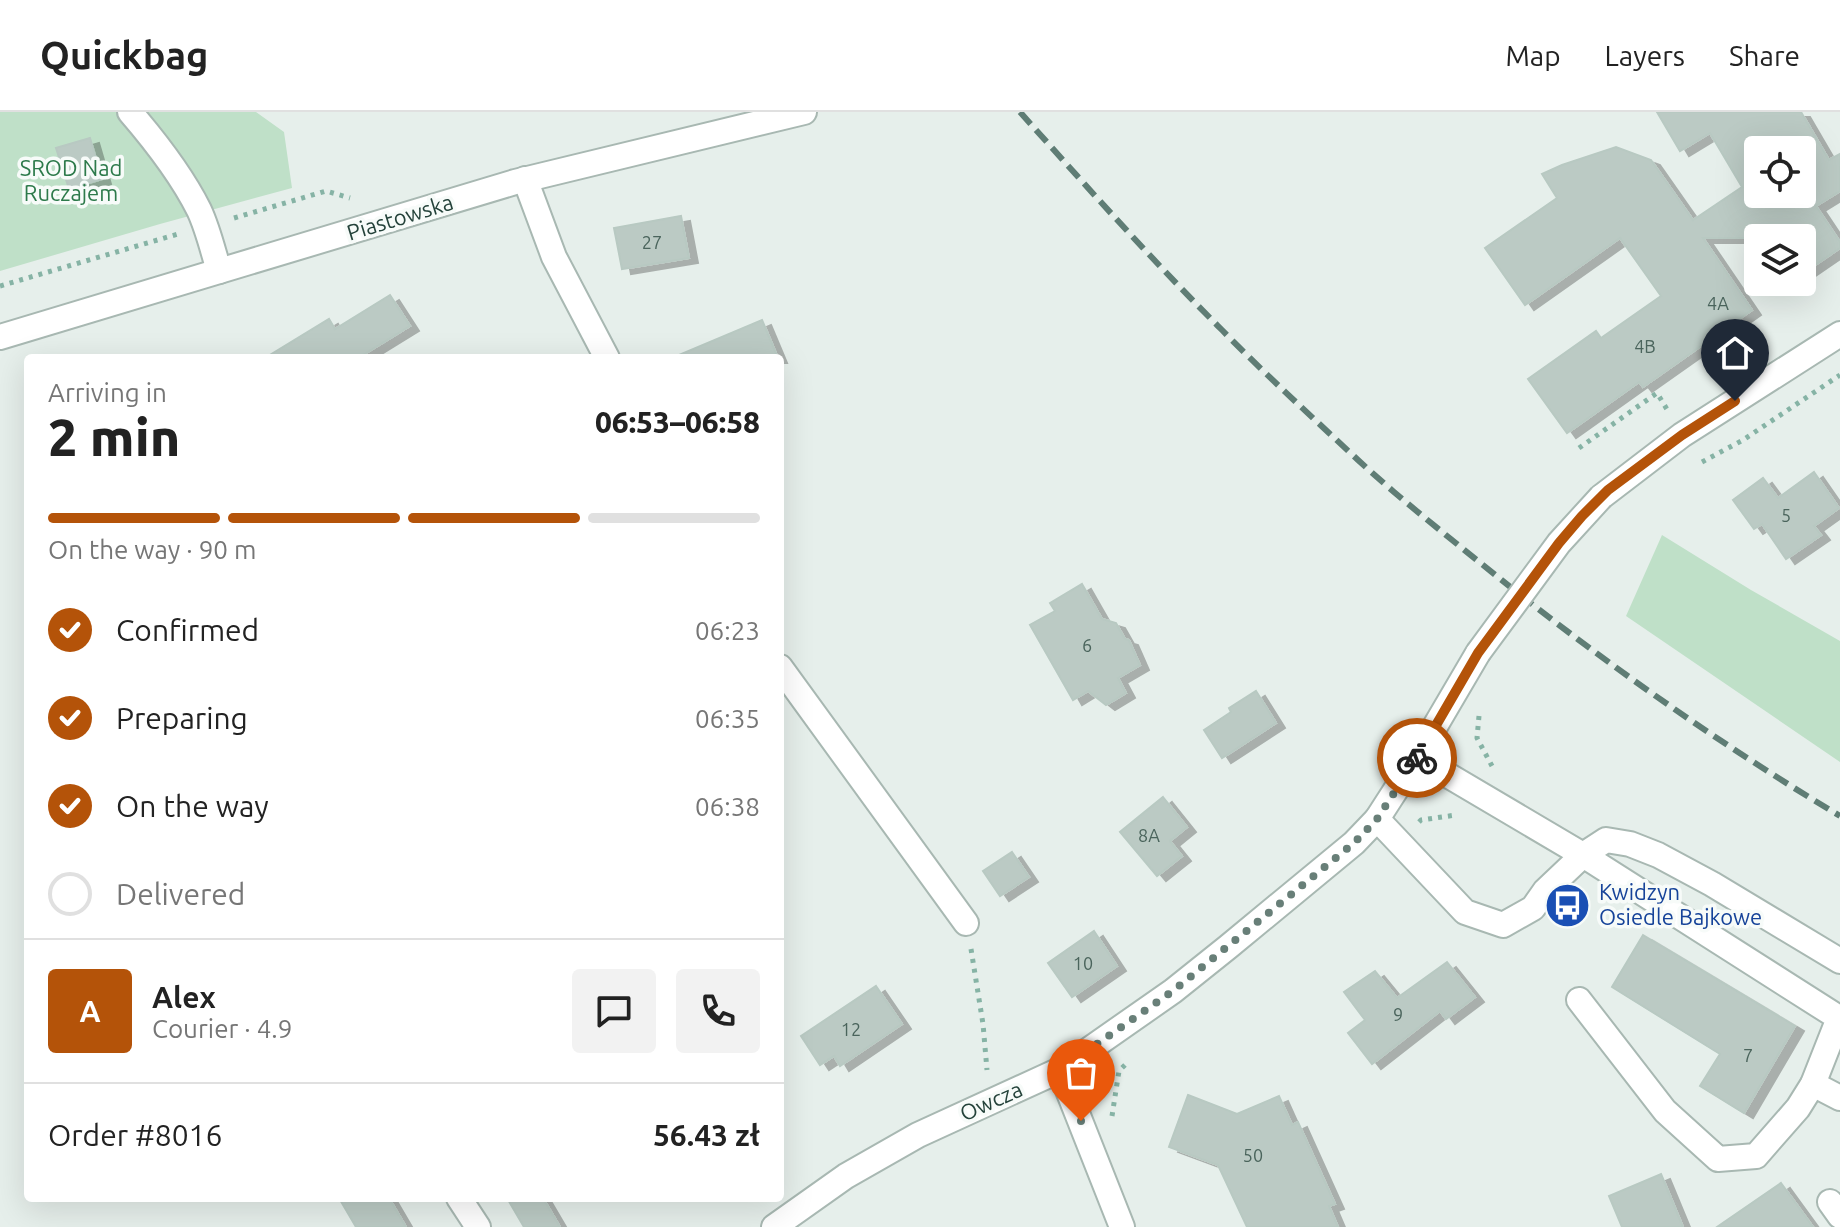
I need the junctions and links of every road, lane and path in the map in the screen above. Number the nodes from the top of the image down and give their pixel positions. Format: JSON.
{"nodes":[{"id":1,"x":130,"y":112,"type":"edge"},
{"id":2,"x":804,"y":112,"type":"edge"},
{"id":3,"x":525,"y":179,"type":"junction"},
{"id":4,"x":359,"y":199,"type":"dead end"},
{"id":5,"x":205,"y":226,"type":"junction"},
{"id":6,"x":219,"y":271,"type":"junction"},
{"id":7,"x":0,"y":286,"type":"edge"},
{"id":8,"x":1840,"y":334,"type":"edge"},
{"id":9,"x":0,"y":337,"type":"edge"},
{"id":10,"x":605,"y":354,"type":"edge"},
{"id":11,"x":1840,"y":375,"type":"edge"},
{"id":12,"x":1682,"y":435,"type":"junction"},
{"id":13,"x":1579,"y":448,"type":"dead end"},
{"id":14,"x":1698,"y":464,"type":"dead end"},
{"id":15,"x":784,"y":673,"type":"edge"},
{"id":16,"x":1480,"y":707,"type":"dead end"},
{"id":17,"x":1417,"y":757,"type":"junction"},
{"id":18,"x":1496,"y":772,"type":"dead end"},
{"id":19,"x":1377,"y":819,"type":"junction"},
{"id":20,"x":1583,"y":855,"type":"junction"},
{"id":21,"x":966,"y":923,"type":"joint"},
{"id":22,"x":1840,"y":961,"type":"edge"},
{"id":23,"x":1579,"y":1000,"type":"dead end"},
{"id":24,"x":1060,"y":1070,"type":"junction"},
{"id":25,"x":987,"y":1077,"type":"dead end"},
{"id":26,"x":1813,"y":1084,"type":"junction"},
{"id":27,"x":1840,"y":1098,"type":"edge"},
{"id":28,"x":462,"y":1202,"type":"edge"},
{"id":29,"x":478,"y":1227,"type":"edge"},
{"id":30,"x":774,"y":1227,"type":"edge"},
{"id":31,"x":1122,"y":1227,"type":"edge"}],
"edges":[{"from":1,"to":5,"type":"street"},
{"from":2,"to":3,"type":"street","name":"Piastowska"},
{"from":3,"to":6,"type":"street","name":"Piastowska"},
{"from":3,"to":10,"type":"street"},
{"from":4,"to":5,"type":"path"},
{"from":5,"to":6,"type":"street"},
{"from":5,"to":7,"type":"path"},
{"from":6,"to":9,"type":"street","name":"Piastowska"},
{"from":8,"to":12,"type":"street","name":"Owcza"},
{"from":11,"to":14,"type":"path"},
{"from":12,"to":13,"type":"path"},
{"from":12,"to":17,"type":"street","name":"Owcza","bridge":true},
{"from":15,"to":21,"type":"street"},
{"from":16,"to":18,"type":"path"},
{"from":17,"to":19,"type":"street","name":"Owcza"},
{"from":17,"to":20,"type":"street"},
{"from":19,"to":20,"type":"street"},
{"from":19,"to":24,"type":"street","name":"Owcza"},
{"from":20,"to":22,"type":"street"},
{"from":20,"to":26,"type":"street"},
{"from":21,"to":25,"type":"path"},
{"from":23,"to":26,"type":"street"},
{"from":24,"to":30,"type":"street","name":"Owcza"},
{"from":24,"to":31,"type":"street"},
{"from":26,"to":27,"type":"street"},
{"from":28,"to":29,"type":"street"}]}
